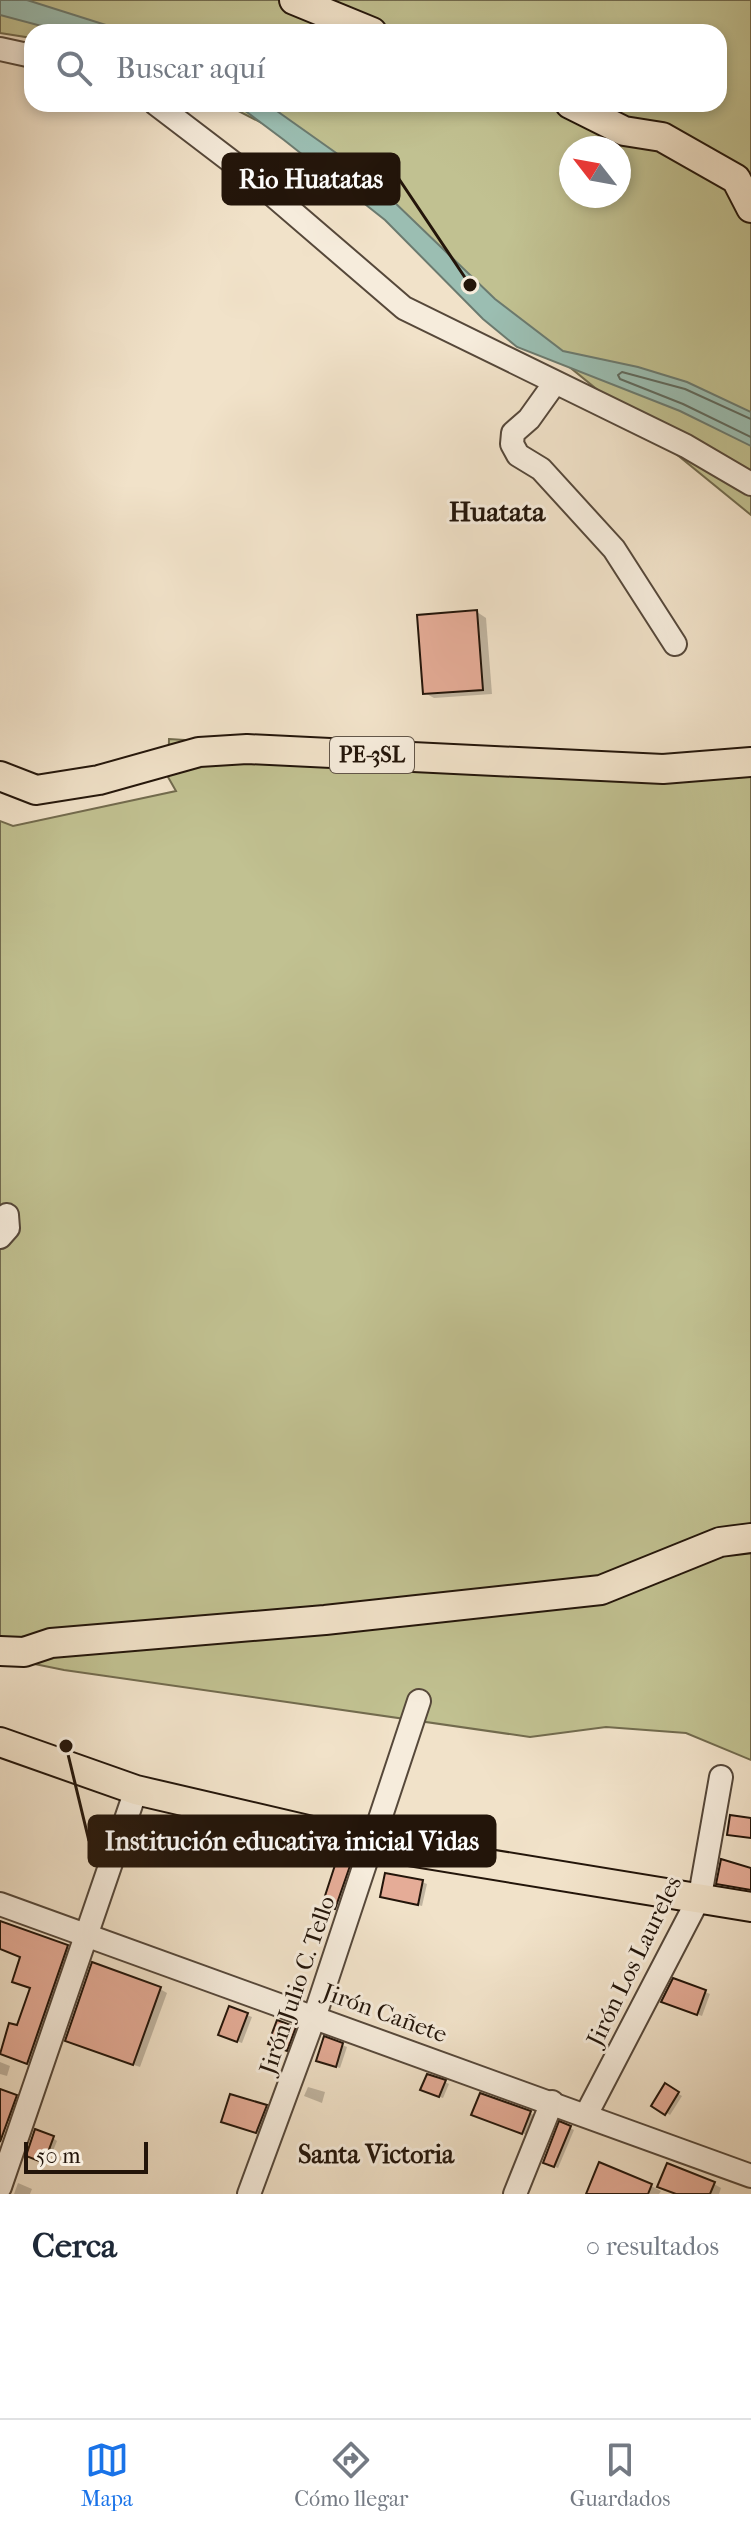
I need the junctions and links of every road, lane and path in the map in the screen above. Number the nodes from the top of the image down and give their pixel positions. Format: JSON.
{"nodes":[{"id":1,"x":294,"y":0,"type":"edge"},
{"id":2,"x":352,"y":24,"type":"edge"},
{"id":3,"x":0,"y":49,"type":"edge"},
{"id":4,"x":24,"y":54,"type":"edge"},
{"id":5,"x":166,"y":112,"type":"edge"},
{"id":6,"x":586,"y":112,"type":"edge"},
{"id":7,"x":751,"y":208,"type":"edge"},
{"id":8,"x":554,"y":384,"type":"junction"},
{"id":9,"x":751,"y":484,"type":"edge"},
{"id":10,"x":675,"y":644,"type":"dead end"},
{"id":11,"x":751,"y":762,"type":"edge"},
{"id":12,"x":0,"y":776,"type":"edge"},
{"id":13,"x":751,"y":1538,"type":"edge"},
{"id":14,"x":0,"y":1651,"type":"edge"},
{"id":15,"x":419,"y":1701,"type":"dead end"},
{"id":16,"x":0,"y":1742,"type":"edge"},
{"id":17,"x":721,"y":1777,"type":"dead end"},
{"id":18,"x":136,"y":1790,"type":"junction"},
{"id":19,"x":372,"y":1845,"type":"junction"},
{"id":20,"x":700,"y":1896,"type":"junction"},
{"id":21,"x":0,"y":1904,"type":"edge"},
{"id":22,"x":751,"y":1907,"type":"edge"},
{"id":23,"x":86,"y":1934,"type":"junction"},
{"id":24,"x":315,"y":2015,"type":"junction"},
{"id":25,"x":552,"y":2102,"type":"junction"},
{"id":26,"x":586,"y":2115,"type":"junction"},
{"id":27,"x":751,"y":2176,"type":"edge"},
{"id":28,"x":0,"y":2187,"type":"edge"},
{"id":29,"x":249,"y":2194,"type":"edge"},
{"id":30,"x":515,"y":2194,"type":"edge"}],
"edges":[{"from":1,"to":2,"type":"main road"},
{"from":3,"to":4,"type":"street"},
{"from":5,"to":8,"type":"street"},
{"from":6,"to":7,"type":"main road"},
{"from":8,"to":9,"type":"street"},
{"from":8,"to":10,"type":"street"},
{"from":11,"to":12,"type":"main road","number":"PE-3SL"},
{"from":13,"to":14,"type":"main road"},
{"from":15,"to":19,"type":"street","name":"Jirón Julio C. Tello"},
{"from":16,"to":18,"type":"main road"},
{"from":17,"to":20,"type":"street","name":"Jirón Los Laureles"},
{"from":18,"to":19,"type":"main road"},
{"from":18,"to":23,"type":"street"},
{"from":19,"to":20,"type":"main road"},
{"from":19,"to":24,"type":"street","name":"Jirón Julio C. Tello"},
{"from":20,"to":22,"type":"main road"},
{"from":20,"to":26,"type":"street","name":"Jirón Los Laureles"},
{"from":21,"to":23,"type":"street","name":"Jirón Cañete"},
{"from":23,"to":24,"type":"street","name":"Jirón Cañete"},
{"from":23,"to":28,"type":"street"},
{"from":24,"to":25,"type":"street","name":"Jirón Cañete"},
{"from":24,"to":29,"type":"street","name":"Jirón Julio C. Tello"},
{"from":25,"to":26,"type":"street","name":"Jirón Cañete"},
{"from":25,"to":30,"type":"street"},
{"from":26,"to":27,"type":"street","name":"Jirón Cañete"}]}
